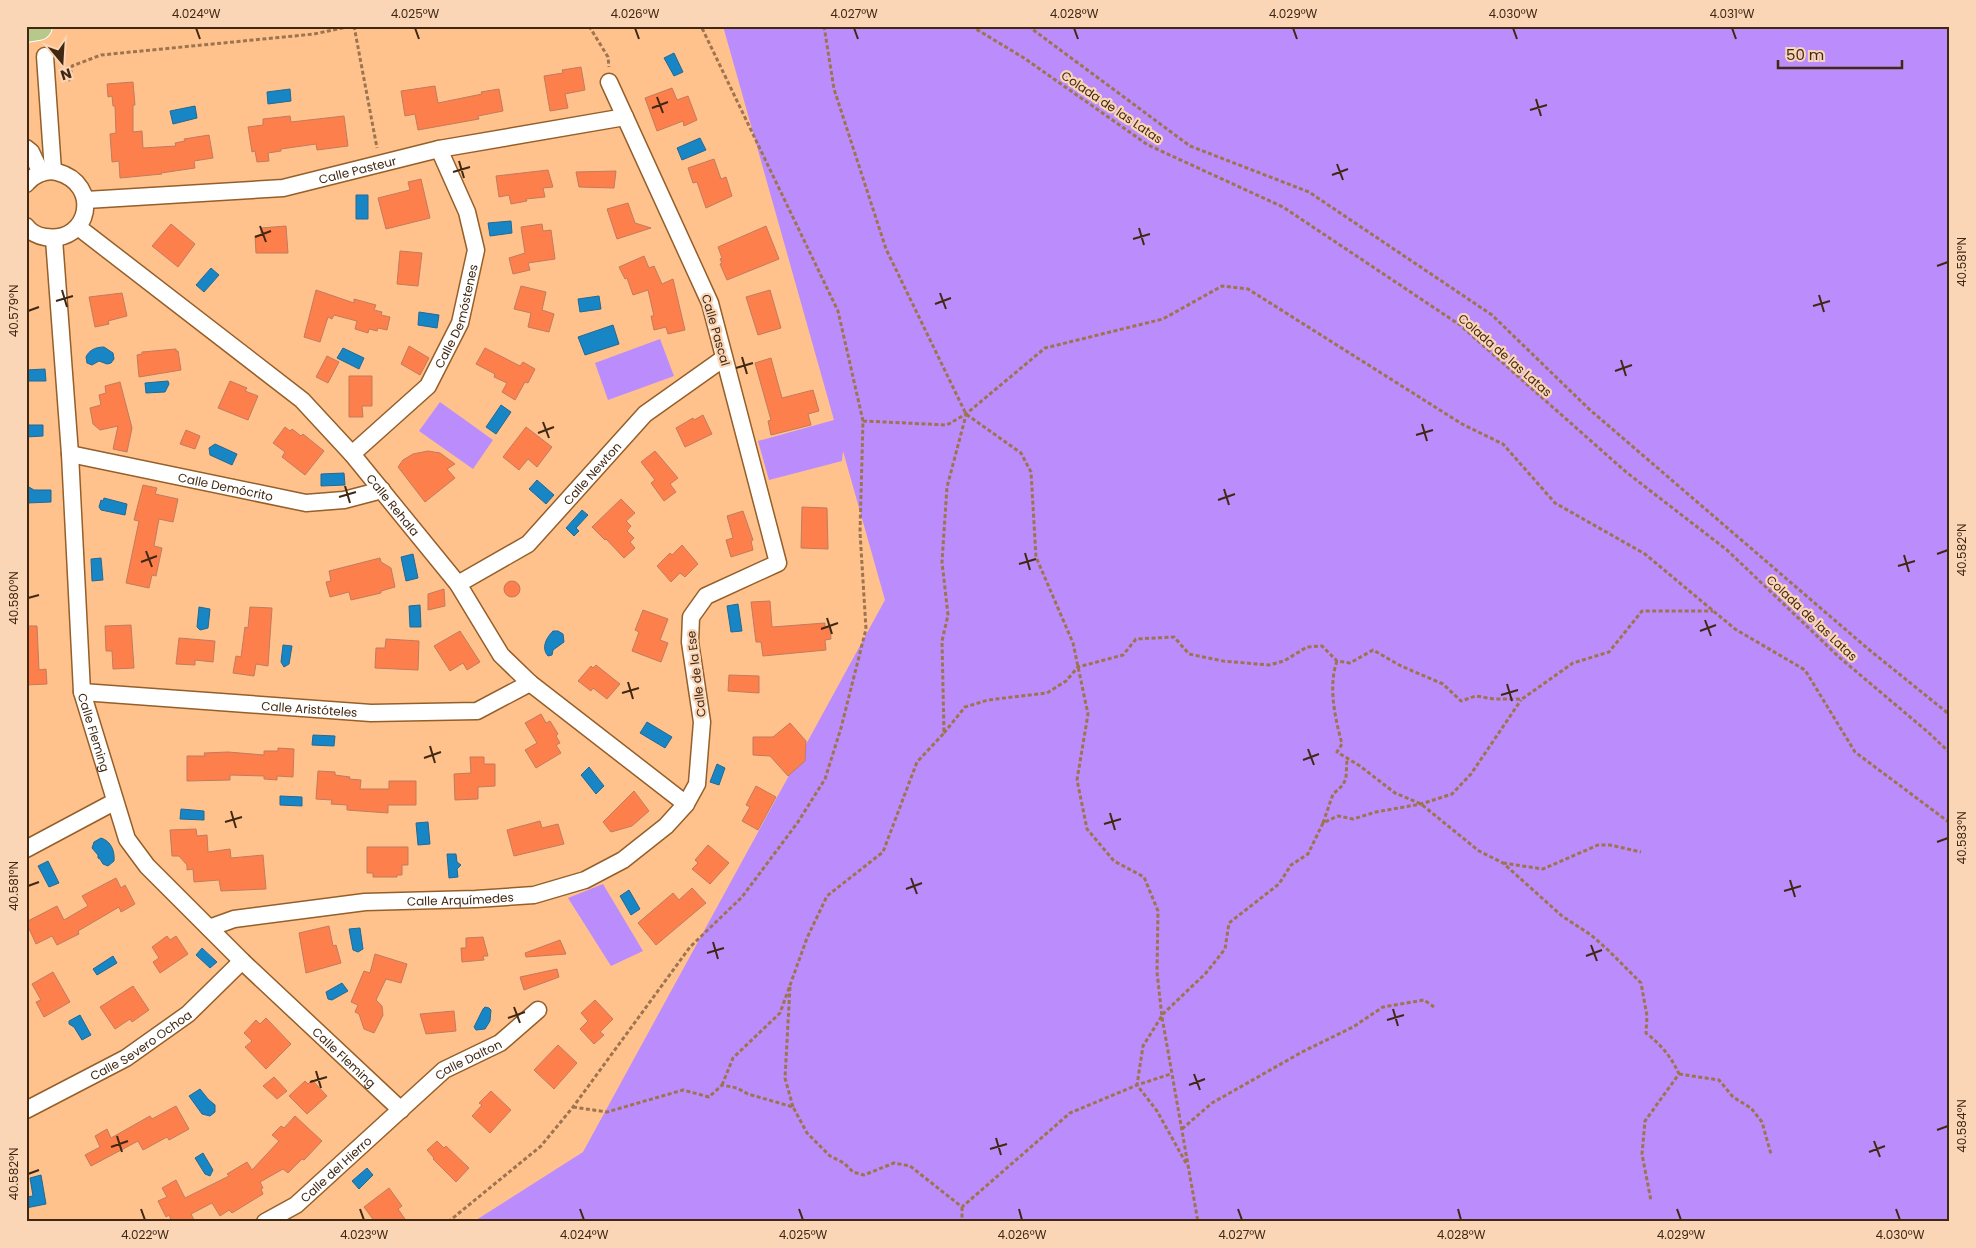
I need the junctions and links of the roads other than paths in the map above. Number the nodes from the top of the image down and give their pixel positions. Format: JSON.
{"nodes":[{"id":1,"x":38,"y":26,"type":"edge"},
{"id":2,"x":26,"y":28,"type":"edge"},
{"id":3,"x":45,"y":56,"type":"dead end"},
{"id":4,"x":609,"y":82,"type":"road end"},
{"id":5,"x":625,"y":118,"type":"junction"},
{"id":6,"x":26,"y":148,"type":"edge"},
{"id":7,"x":439,"y":149,"type":"junction"},
{"id":8,"x":47,"y":172,"type":"junction"},
{"id":9,"x":26,"y":184,"type":"edge"},
{"id":10,"x":86,"y":200,"type":"junction"},
{"id":11,"x":26,"y":226,"type":"edge"},
{"id":12,"x":78,"y":227,"type":"junction"},
{"id":13,"x":54,"y":239,"type":"junction"},
{"id":14,"x":724,"y":358,"type":"junction"},
{"id":15,"x":70,"y":454,"type":"junction"},
{"id":16,"x":352,"y":454,"type":"junction"},
{"id":17,"x":382,"y":490,"type":"junction"},
{"id":18,"x":778,"y":563,"type":"joint"},
{"id":19,"x":458,"y":584,"type":"junction"},
{"id":20,"x":530,"y":683,"type":"junction"},
{"id":21,"x":82,"y":692,"type":"junction"},
{"id":22,"x":114,"y":802,"type":"junction"},
{"id":23,"x":686,"y":804,"type":"junction"},
{"id":24,"x":26,"y":849,"type":"edge"},
{"id":25,"x":209,"y":928,"type":"junction"},
{"id":26,"x":242,"y":961,"type":"junction"},
{"id":27,"x":538,"y":1010,"type":"dead end"},
{"id":28,"x":26,"y":1110,"type":"edge"},
{"id":29,"x":401,"y":1110,"type":"junction"},
{"id":30,"x":265,"y":1222,"type":"edge"}],
"edges":[{"from":1,"to":2,"type":"highway"},
{"from":3,"to":8,"type":"street"},
{"from":4,"to":5,"type":"street","name":"Calle Pascal"},
{"from":5,"to":7,"type":"street","name":"Calle Pasteur"},
{"from":5,"to":14,"type":"street","name":"Calle Pascal"},
{"from":6,"to":8,"type":"street"},
{"from":7,"to":10,"type":"street","name":"Calle Pasteur"},
{"from":7,"to":16,"type":"street","name":"Calle Demóstenes"},
{"from":8,"to":9,"type":"street"},
{"from":8,"to":10,"type":"street"},
{"from":10,"to":12,"type":"street"},
{"from":11,"to":13,"type":"street"},
{"from":12,"to":13,"type":"street"},
{"from":12,"to":16,"type":"street","name":"Calle Rehala"},
{"from":13,"to":15,"type":"street","name":"Calle Fleming"},
{"from":14,"to":18,"type":"street","name":"Calle Pascal"},
{"from":14,"to":19,"type":"street","name":"Calle Newton"},
{"from":15,"to":17,"type":"street","name":"Calle Demócrito"},
{"from":15,"to":21,"type":"street","name":"Calle Fleming"},
{"from":16,"to":17,"type":"street","name":"Calle Rehala"},
{"from":17,"to":19,"type":"street","name":"Calle Rehala"},
{"from":18,"to":23,"type":"street","name":"Calle de la Ese"},
{"from":19,"to":20,"type":"street","name":"Calle Rehala"},
{"from":20,"to":21,"type":"street","name":"Calle Aristóteles"},
{"from":20,"to":23,"type":"street","name":"Calle Rehala"},
{"from":21,"to":22,"type":"street","name":"Calle Fleming"},
{"from":22,"to":24,"type":"street"},
{"from":22,"to":25,"type":"street","name":"Calle Fleming"},
{"from":23,"to":25,"type":"street","name":"Calle Arquímedes"},
{"from":25,"to":26,"type":"street","name":"Calle Fleming"},
{"from":26,"to":28,"type":"street","name":"Calle Severo Ochoa"},
{"from":26,"to":29,"type":"street","name":"Calle Fleming"},
{"from":27,"to":29,"type":"street","name":"Calle Dalton"},
{"from":29,"to":30,"type":"street","name":"Calle del Hierro"}]}
